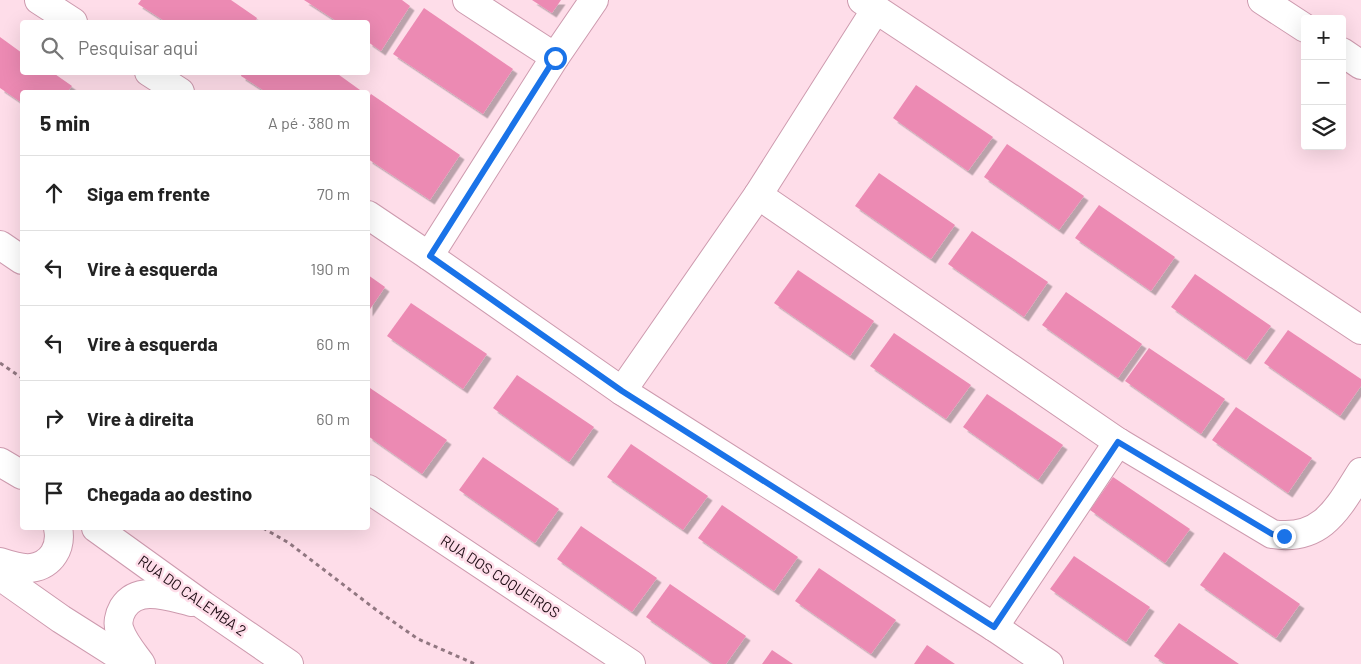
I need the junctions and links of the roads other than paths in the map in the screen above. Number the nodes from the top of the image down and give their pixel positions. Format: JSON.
{"nodes":[{"id":1,"x":39,"y":0,"type":"edge"},
{"id":2,"x":467,"y":0,"type":"edge"},
{"id":3,"x":594,"y":0,"type":"edge"},
{"id":4,"x":1262,"y":0,"type":"edge"},
{"id":5,"x":869,"y":4,"type":"edge"},
{"id":6,"x":70,"y":20,"type":"edge"},
{"id":7,"x":1301,"y":25,"type":"edge"},
{"id":8,"x":1346,"y":55,"type":"edge"},
{"id":9,"x":555,"y":58,"type":"junction"},
{"id":10,"x":1361,"y":64,"type":"edge"},
{"id":11,"x":154,"y":75,"type":"edge"},
{"id":12,"x":177,"y":90,"type":"edge"},
{"id":13,"x":758,"y":195,"type":"junction"},
{"id":14,"x":370,"y":216,"type":"edge"},
{"id":15,"x":0,"y":245,"type":"edge"},
{"id":16,"x":430,"y":256,"type":"junction"},
{"id":17,"x":20,"y":259,"type":"edge"},
{"id":18,"x":1361,"y":330,"type":"edge"},
{"id":19,"x":622,"y":391,"type":"junction"},
{"id":20,"x":1118,"y":442,"type":"junction"},
{"id":21,"x":0,"y":462,"type":"edge"},
{"id":22,"x":1361,"y":472,"type":"edge"},
{"id":23,"x":20,"y":474,"type":"edge"},
{"id":24,"x":370,"y":490,"type":"edge"},
{"id":25,"x":58,"y":530,"type":"edge"},
{"id":26,"x":99,"y":530,"type":"edge"},
{"id":27,"x":0,"y":562,"type":"edge"},
{"id":28,"x":0,"y":576,"type":"edge"},
{"id":29,"x":203,"y":606,"type":"junction"},
{"id":30,"x":994,"y":627,"type":"junction"},
{"id":31,"x":132,"y":664,"type":"edge"},
{"id":32,"x":141,"y":664,"type":"edge"},
{"id":33,"x":289,"y":664,"type":"edge"},
{"id":34,"x":632,"y":664,"type":"edge"},
{"id":35,"x":1049,"y":664,"type":"edge"}],
"edges":[{"from":1,"to":6,"type":"street"},
{"from":2,"to":9,"type":"street"},
{"from":3,"to":9,"type":"street"},
{"from":4,"to":7,"type":"street"},
{"from":5,"to":13,"type":"street"},
{"from":5,"to":18,"type":"street"},
{"from":8,"to":10,"type":"street"},
{"from":9,"to":16,"type":"street"},
{"from":11,"to":12,"type":"street"},
{"from":13,"to":19,"type":"street"},
{"from":13,"to":20,"type":"street"},
{"from":14,"to":16,"type":"street"},
{"from":15,"to":17,"type":"street"},
{"from":16,"to":19,"type":"street"},
{"from":19,"to":30,"type":"street"},
{"from":20,"to":22,"type":"street"},
{"from":20,"to":30,"type":"street"},
{"from":21,"to":23,"type":"street"},
{"from":24,"to":34,"type":"street","name":"RUA DOS COQUEIROS"},
{"from":25,"to":27,"type":"street"},
{"from":26,"to":29,"type":"street","name":"RUA DO CALEMBA 2"},
{"from":28,"to":31,"type":"street"},
{"from":29,"to":32,"type":"street"},
{"from":29,"to":33,"type":"street","name":"RUA DO CALEMBA 2"},
{"from":30,"to":35,"type":"street"}]}
